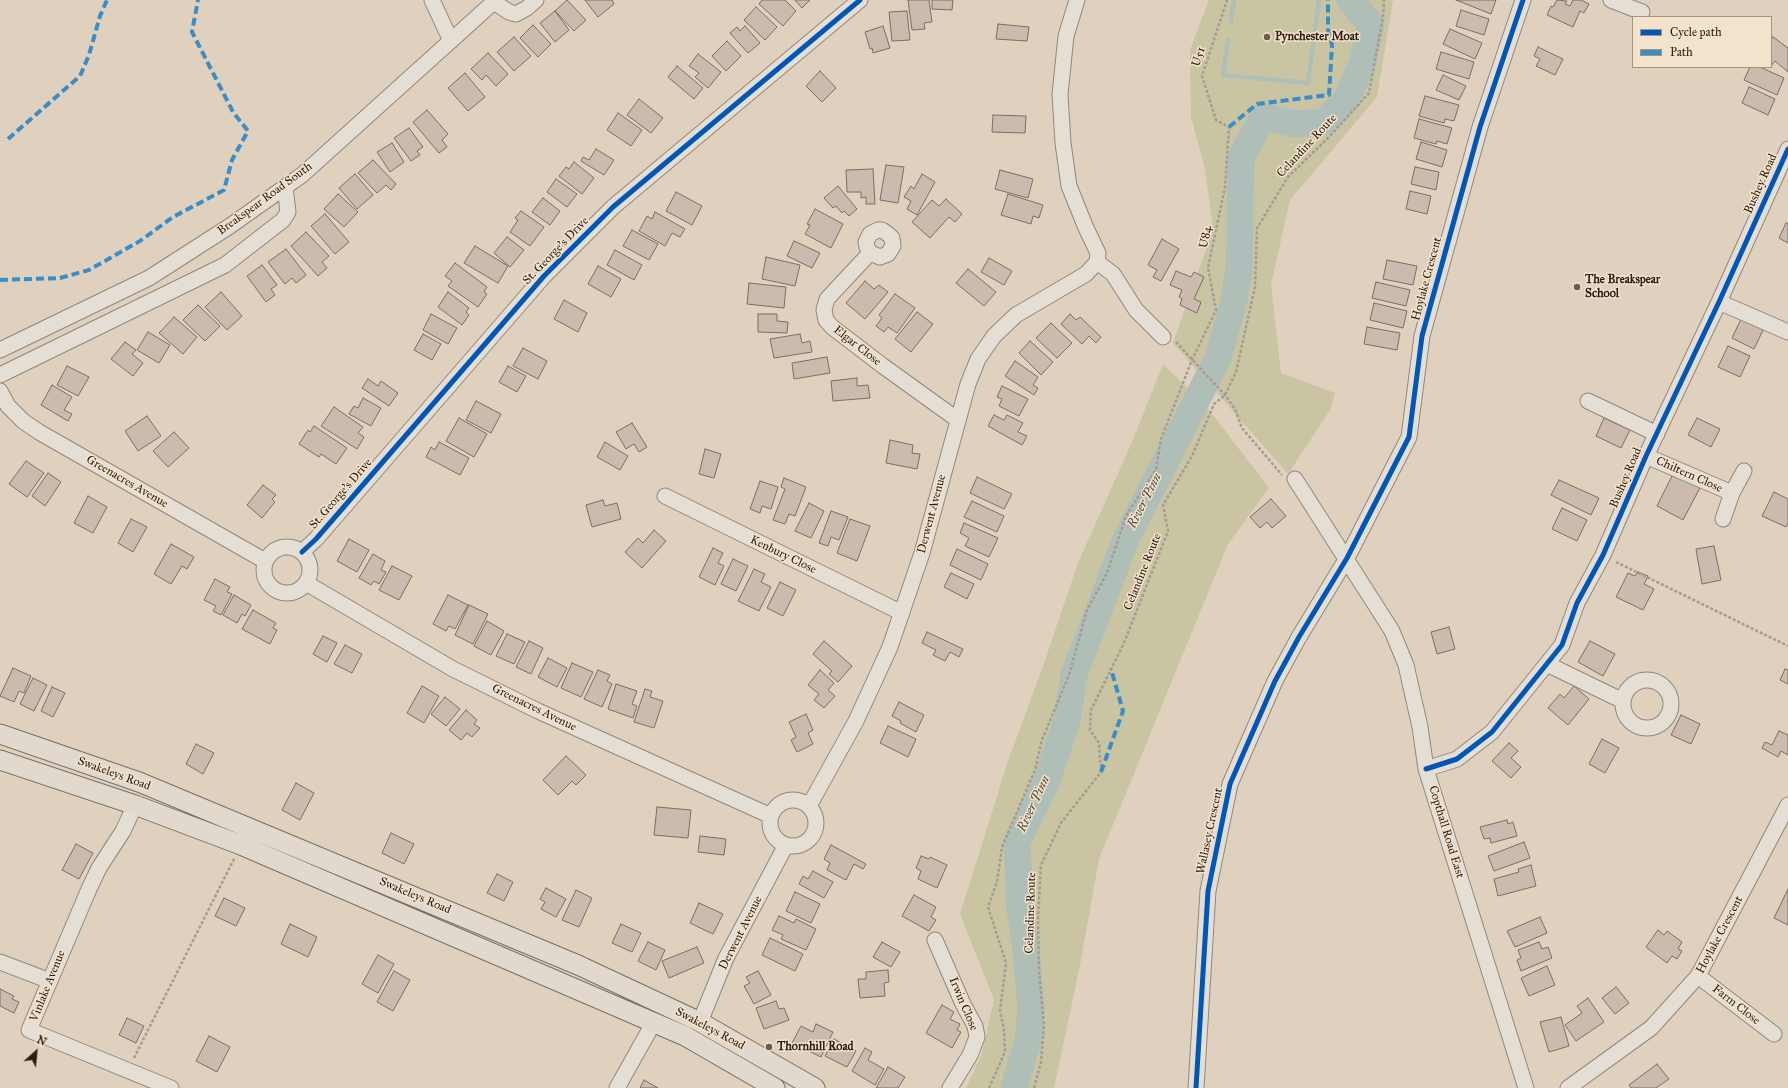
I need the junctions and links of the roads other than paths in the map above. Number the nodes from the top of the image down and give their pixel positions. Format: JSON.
{"nodes":[{"id":1,"x":432,"y":0,"type":"edge"},
{"id":2,"x":536,"y":0,"type":"edge"},
{"id":3,"x":860,"y":0,"type":"edge"},
{"id":4,"x":1077,"y":0,"type":"edge"},
{"id":5,"x":1523,"y":0,"type":"edge"},
{"id":6,"x":1611,"y":0,"type":"edge"},
{"id":7,"x":495,"y":1,"type":"edge"},
{"id":8,"x":1642,"y":12,"type":"dead end"},
{"id":9,"x":451,"y":41,"type":"junction"},
{"id":10,"x":1788,"y":148,"type":"edge"},
{"id":11,"x":285,"y":188,"type":"junction"},
{"id":12,"x":870,"y":253,"type":"dead end"},
{"id":13,"x":1097,"y":262,"type":"junction"},
{"id":14,"x":1719,"y":302,"type":"junction"},
{"id":15,"x":1788,"y":332,"type":"edge"},
{"id":16,"x":1163,"y":337,"type":"road end"},
{"id":17,"x":0,"y":350,"type":"edge"},
{"id":18,"x":0,"y":375,"type":"edge"},
{"id":19,"x":0,"y":391,"type":"edge"},
{"id":20,"x":1588,"y":401,"type":"dead end"},
{"id":21,"x":958,"y":420,"type":"junction"},
{"id":22,"x":1657,"y":434,"type":"junction"},
{"id":23,"x":1646,"y":456,"type":"junction"},
{"id":24,"x":1744,"y":471,"type":"dead end"},
{"id":25,"x":1295,"y":480,"type":"road end"},
{"id":26,"x":1732,"y":493,"type":"junction"},
{"id":27,"x":664,"y":496,"type":"dead end"},
{"id":28,"x":1722,"y":519,"type":"dead end"},
{"id":29,"x":302,"y":552,"type":"junction"},
{"id":30,"x":1347,"y":558,"type":"junction"},
{"id":31,"x":265,"y":561,"type":"junction"},
{"id":32,"x":306,"y":583,"type":"junction"},
{"id":33,"x":902,"y":614,"type":"junction"},
{"id":34,"x":1547,"y":664,"type":"junction"},
{"id":35,"x":1623,"y":701,"type":"dead end"},
{"id":36,"x":0,"y":734,"type":"edge"},
{"id":37,"x":0,"y":760,"type":"edge"},
{"id":38,"x":1426,"y":769,"type":"junction"},
{"id":39,"x":1788,"y":805,"type":"edge"},
{"id":40,"x":135,"y":806,"type":"junction"},
{"id":41,"x":809,"y":806,"type":"junction"},
{"id":42,"x":770,"y":816,"type":"junction"},
{"id":43,"x":786,"y":845,"type":"junction"},
{"id":44,"x":518,"y":939,"type":"junction"},
{"id":45,"x":936,"y":940,"type":"dead end"},
{"id":46,"x":508,"y":959,"type":"junction"},
{"id":47,"x":0,"y":962,"type":"edge"},
{"id":48,"x":1698,"y":976,"type":"junction"},
{"id":49,"x":50,"y":981,"type":"junction"},
{"id":50,"x":654,"y":1022,"type":"junction"},
{"id":51,"x":700,"y":1022,"type":"junction"},
{"id":52,"x":1774,"y":1034,"type":"dead end"},
{"id":53,"x":172,"y":1088,"type":"edge"},
{"id":54,"x":617,"y":1088,"type":"edge"},
{"id":55,"x":775,"y":1088,"type":"edge"},
{"id":56,"x":815,"y":1088,"type":"edge"},
{"id":57,"x":950,"y":1088,"type":"edge"},
{"id":58,"x":1196,"y":1088,"type":"edge"},
{"id":59,"x":1526,"y":1088,"type":"edge"},
{"id":60,"x":1568,"y":1088,"type":"edge"}],
"edges":[{"from":1,"to":9,"type":"street"},
{"from":2,"to":7,"type":"street"},
{"from":3,"to":29,"type":"street","name":"St. George's Drive"},
{"from":4,"to":13,"type":"street"},
{"from":5,"to":30,"type":"street","name":"Hoylake Crescent"},
{"from":6,"to":8,"type":"street"},
{"from":7,"to":9,"type":"street","name":"Breakspear Road South"},
{"from":9,"to":11,"type":"street","name":"Breakspear Road South"},
{"from":10,"to":14,"type":"street","name":"Bushey Road"},
{"from":11,"to":17,"type":"street","name":"Breakspear Road South"},
{"from":11,"to":18,"type":"street"},
{"from":12,"to":21,"type":"street","name":"Elgar Close"},
{"from":13,"to":16,"type":"street"},
{"from":13,"to":21,"type":"street","name":"Derwent Avenue"},
{"from":14,"to":15,"type":"street"},
{"from":14,"to":22,"type":"street","name":"Bushey Road"},
{"from":19,"to":31,"type":"street","name":"Greenacres Avenue"},
{"from":20,"to":22,"type":"street"},
{"from":21,"to":33,"type":"street","name":"Derwent Avenue"},
{"from":22,"to":23,"type":"street","name":"Bushey Road"},
{"from":23,"to":26,"type":"street","name":"Chiltern Close"},
{"from":23,"to":34,"type":"street","name":"Bushey Road"},
{"from":24,"to":26,"type":"street","name":"Chiltern Close"},
{"from":25,"to":30,"type":"street","name":"Copthall Road East"},
{"from":26,"to":28,"type":"street","name":"Chiltern Close"},
{"from":27,"to":33,"type":"street","name":"Kenbury Close"},
{"from":29,"to":31,"type":"street"},
{"from":29,"to":32,"type":"street"},
{"from":30,"to":38,"type":"street","name":"Copthall Road East"},
{"from":30,"to":58,"type":"street","name":"Wallasey Crescent"},
{"from":31,"to":32,"type":"street"},
{"from":32,"to":42,"type":"street","name":"Greenacres Avenue"},
{"from":33,"to":41,"type":"street","name":"Derwent Avenue"},
{"from":34,"to":35,"type":"street"},
{"from":34,"to":38,"type":"street","name":"Bushey Road"},
{"from":36,"to":44,"type":"main road","name":"Swakeleys Road"},
{"from":37,"to":40,"type":"main road","name":"Swakeleys Road"},
{"from":38,"to":59,"type":"street","name":"Copthall Road East"},
{"from":39,"to":48,"type":"street","name":"Hoylake Crescent"},
{"from":40,"to":46,"type":"main road","name":"Swakeleys Road"},
{"from":40,"to":49,"type":"street","name":"Vinlake Avenue"},
{"from":41,"to":42,"type":"street"},
{"from":41,"to":43,"type":"street"},
{"from":42,"to":43,"type":"street"},
{"from":43,"to":51,"type":"street","name":"Derwent Avenue"},
{"from":44,"to":46,"type":"main road"},
{"from":44,"to":51,"type":"main road","name":"Swakeleys Road"},
{"from":45,"to":57,"type":"street","name":"Irwin Close"},
{"from":46,"to":50,"type":"main road","name":"Swakeleys Road"},
{"from":47,"to":49,"type":"street"},
{"from":48,"to":52,"type":"street","name":"Farm Close"},
{"from":48,"to":60,"type":"street","name":"Hoylake Crescent"},
{"from":49,"to":53,"type":"street","name":"Vinlake Avenue"},
{"from":50,"to":54,"type":"street"},
{"from":50,"to":55,"type":"main road","name":"Swakeleys Road"},
{"from":51,"to":56,"type":"main road","name":"Swakeleys Road"}]}
